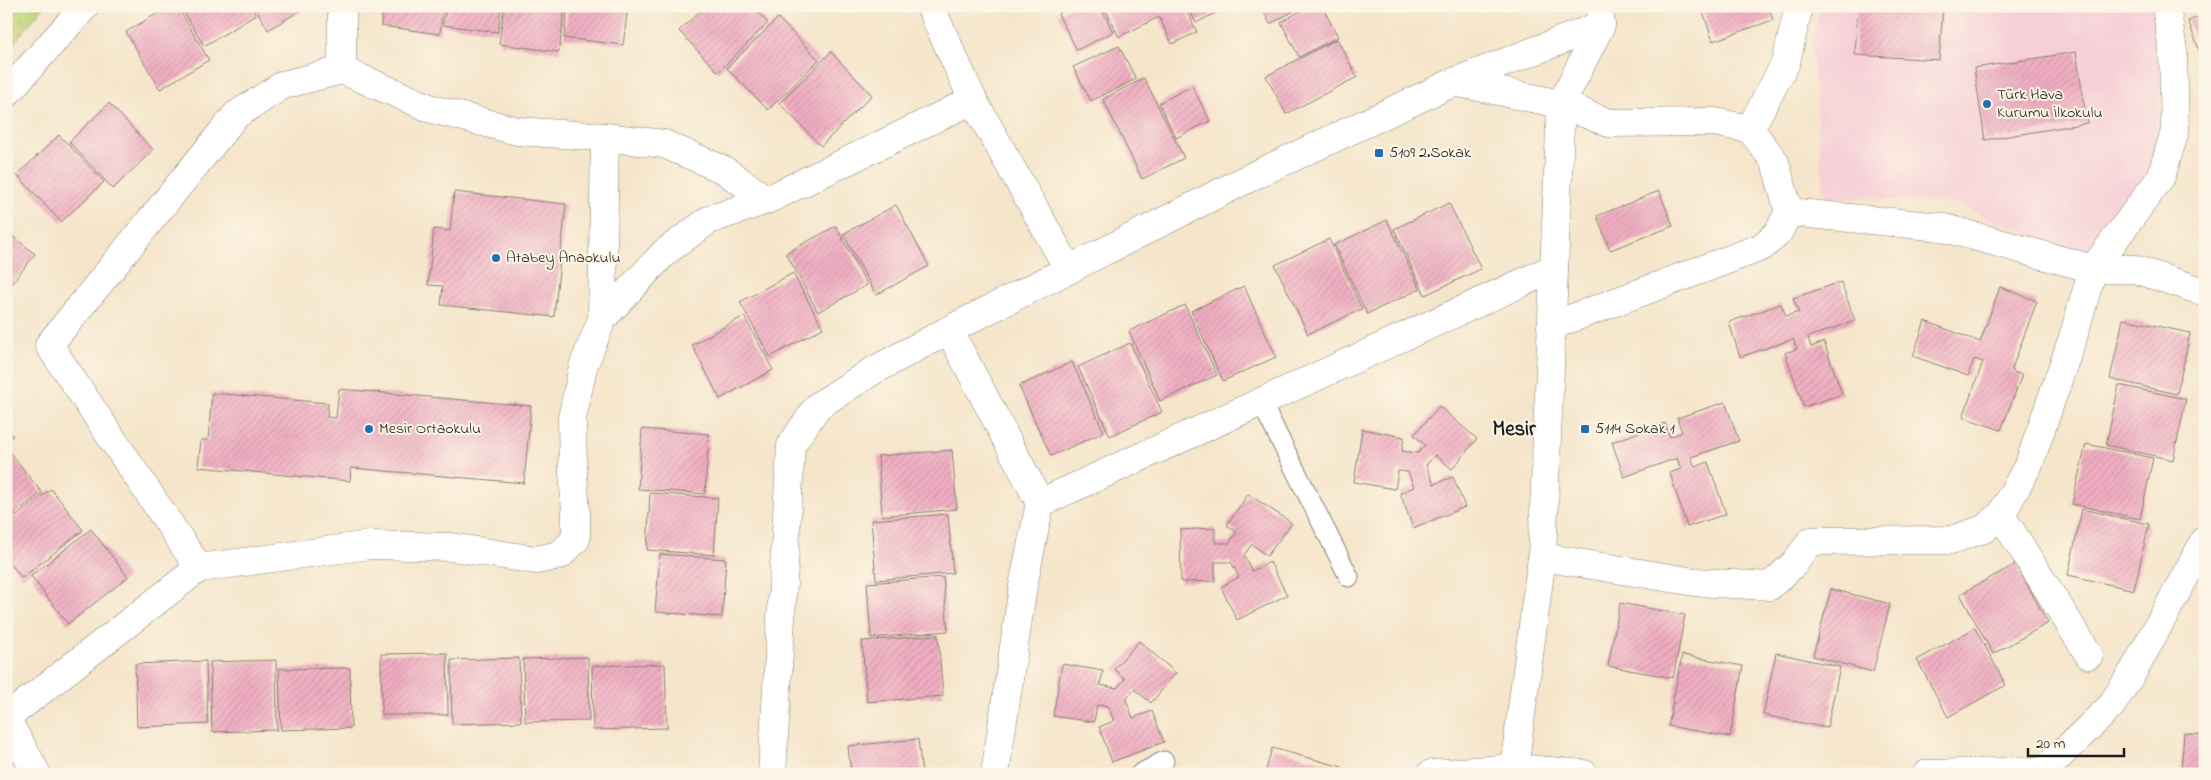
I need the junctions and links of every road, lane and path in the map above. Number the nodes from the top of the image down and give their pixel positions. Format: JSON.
{"nodes":[{"id":1,"x":85,"y":6,"type":"edge"},
{"id":2,"x":342,"y":6,"type":"edge"},
{"id":3,"x":930,"y":6,"type":"edge"},
{"id":4,"x":1799,"y":6,"type":"edge"},
{"id":5,"x":2166,"y":6,"type":"edge"},
{"id":6,"x":1600,"y":16,"type":"edge"},
{"id":7,"x":342,"y":70,"type":"junction"},
{"id":8,"x":1454,"y":82,"type":"junction"},
{"id":9,"x":6,"y":94,"type":"edge"},
{"id":10,"x":973,"y":100,"type":"junction"},
{"id":11,"x":1561,"y":104,"type":"junction"},
{"id":12,"x":1750,"y":129,"type":"junction"},
{"id":13,"x":605,"y":137,"type":"junction"},
{"id":14,"x":767,"y":200,"type":"junction"},
{"id":15,"x":1789,"y":212,"type":"junction"},
{"id":16,"x":1554,"y":268,"type":"junction"},
{"id":17,"x":2093,"y":268,"type":"junction"},
{"id":18,"x":1069,"y":270,"type":"junction"},
{"id":19,"x":2205,"y":292,"type":"edge"},
{"id":20,"x":602,"y":319,"type":"junction"},
{"id":21,"x":1551,"y":326,"type":"junction"},
{"id":22,"x":949,"y":330,"type":"junction"},
{"id":23,"x":1260,"y":402,"type":"junction"},
{"id":24,"x":1040,"y":502,"type":"junction"},
{"id":25,"x":2001,"y":515,"type":"junction"},
{"id":26,"x":2205,"y":540,"type":"edge"},
{"id":27,"x":1542,"y":557,"type":"junction"},
{"id":28,"x":199,"y":568,"type":"junction"},
{"id":29,"x":1349,"y":577,"type":"dead end"},
{"id":30,"x":2089,"y":655,"type":"dead end"},
{"id":31,"x":6,"y":718,"type":"edge"},
{"id":32,"x":1164,"y":761,"type":"dead end"},
{"id":33,"x":1514,"y":768,"type":"junction"},
{"id":34,"x":2044,"y":772,"type":"edge"},
{"id":35,"x":37,"y":774,"type":"edge"},
{"id":36,"x":772,"y":774,"type":"edge"},
{"id":37,"x":996,"y":774,"type":"edge"},
{"id":38,"x":1140,"y":774,"type":"edge"},
{"id":39,"x":1432,"y":774,"type":"edge"},
{"id":40,"x":1584,"y":774,"type":"edge"},
{"id":41,"x":1927,"y":774,"type":"edge"}],
"edges":[{"from":1,"to":9,"type":"street"},
{"from":2,"to":7,"type":"street"},
{"from":3,"to":10,"type":"street"},
{"from":4,"to":12,"type":"street"},
{"from":5,"to":17,"type":"street"},
{"from":6,"to":8,"type":"street"},
{"from":6,"to":11,"type":"street"},
{"from":7,"to":13,"type":"street"},
{"from":7,"to":28,"type":"street"},
{"from":8,"to":11,"type":"street"},
{"from":8,"to":18,"type":"street"},
{"from":10,"to":14,"type":"street"},
{"from":10,"to":18,"type":"street"},
{"from":11,"to":12,"type":"street"},
{"from":11,"to":16,"type":"street"},
{"from":12,"to":15,"type":"street"},
{"from":13,"to":14,"type":"street"},
{"from":13,"to":20,"type":"street"},
{"from":14,"to":20,"type":"street"},
{"from":15,"to":17,"type":"street"},
{"from":15,"to":21,"type":"street"},
{"from":16,"to":21,"type":"street"},
{"from":16,"to":23,"type":"street"},
{"from":17,"to":19,"type":"street"},
{"from":17,"to":25,"type":"street"},
{"from":18,"to":22,"type":"street"},
{"from":20,"to":28,"type":"street"},
{"from":21,"to":27,"type":"street"},
{"from":22,"to":24,"type":"street"},
{"from":22,"to":36,"type":"street"},
{"from":23,"to":24,"type":"street"},
{"from":23,"to":29,"type":"lane"},
{"from":24,"to":37,"type":"street"},
{"from":25,"to":27,"type":"street"},
{"from":25,"to":30,"type":"street"},
{"from":26,"to":34,"type":"street"},
{"from":27,"to":33,"type":"street"},
{"from":28,"to":31,"type":"street"},
{"from":31,"to":35,"type":"street"},
{"from":32,"to":38,"type":"lane"},
{"from":33,"to":39,"type":"street"},
{"from":33,"to":40,"type":"street"},
{"from":34,"to":41,"type":"street"}]}
